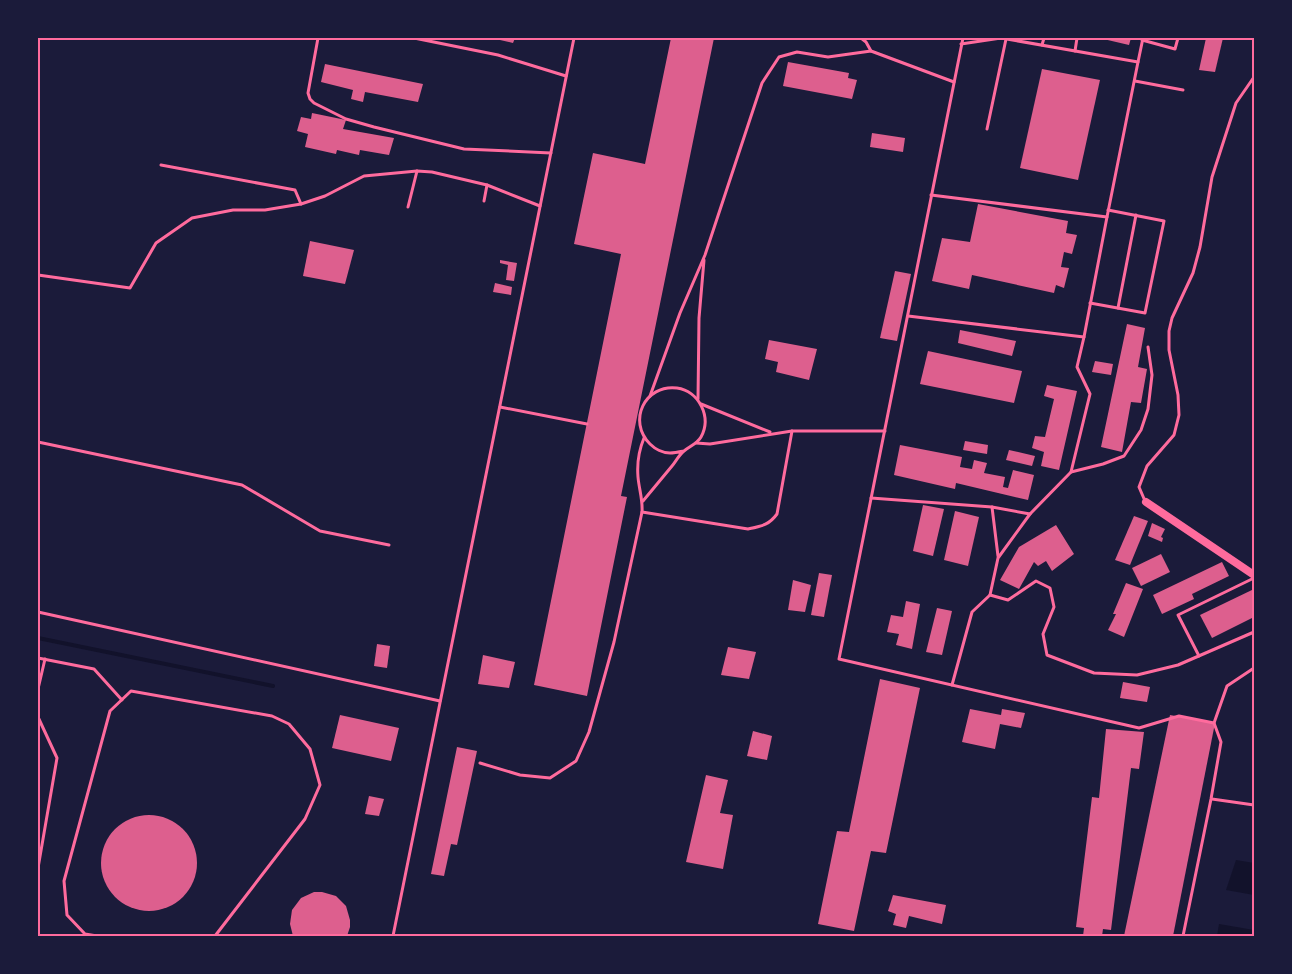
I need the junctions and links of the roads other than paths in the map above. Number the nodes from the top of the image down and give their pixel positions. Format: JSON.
{"nodes":[{"id":1,"x":318,"y":38,"type":"edge"},
{"id":2,"x":414,"y":38,"type":"edge"},
{"id":3,"x":574,"y":38,"type":"edge"},
{"id":4,"x":861,"y":38,"type":"edge"},
{"id":5,"x":963,"y":38,"type":"edge"},
{"id":6,"x":1001,"y":38,"type":"edge"},
{"id":7,"x":1044,"y":38,"type":"edge"},
{"id":8,"x":1077,"y":38,"type":"edge"},
{"id":9,"x":1178,"y":38,"type":"edge"},
{"id":10,"x":1006,"y":39,"type":"junction"},
{"id":11,"x":1143,"y":39,"type":"edge"},
{"id":12,"x":961,"y":44,"type":"junction"},
{"id":13,"x":1042,"y":45,"type":"junction"},
{"id":14,"x":871,"y":51,"type":"junction"},
{"id":15,"x":1075,"y":51,"type":"junction"},
{"id":16,"x":1138,"y":62,"type":"junction"},
{"id":17,"x":566,"y":76,"type":"junction"},
{"id":18,"x":1254,"y":77,"type":"edge"},
{"id":19,"x":1134,"y":81,"type":"junction"},
{"id":20,"x":954,"y":82,"type":"junction"},
{"id":21,"x":1183,"y":90,"type":"dead end"},
{"id":22,"x":987,"y":129,"type":"dead end"},
{"id":23,"x":551,"y":153,"type":"junction"},
{"id":24,"x":161,"y":165,"type":"dead end"},
{"id":25,"x":417,"y":171,"type":"junction"},
{"id":26,"x":487,"y":185,"type":"junction"},
{"id":27,"x":931,"y":195,"type":"junction"},
{"id":28,"x":483,"y":201,"type":"dead end"},
{"id":29,"x":301,"y":204,"type":"junction"},
{"id":30,"x":540,"y":206,"type":"junction"},
{"id":31,"x":408,"y":207,"type":"dead end"},
{"id":32,"x":1108,"y":210,"type":"junction"},
{"id":33,"x":1136,"y":215,"type":"junction"},
{"id":34,"x":1107,"y":217,"type":"junction"},
{"id":35,"x":705,"y":255,"type":"junction"},
{"id":36,"x":38,"y":275,"type":"edge"},
{"id":37,"x":1090,"y":303,"type":"junction"},
{"id":38,"x":1118,"y":308,"type":"junction"},
{"id":39,"x":908,"y":316,"type":"junction"},
{"id":40,"x":1084,"y":337,"type":"junction"},
{"id":41,"x":1148,"y":347,"type":"dead end"},
{"id":42,"x":650,"y":396,"type":"junction"},
{"id":43,"x":698,"y":399,"type":"junction"},
{"id":44,"x":701,"y":404,"type":"junction"},
{"id":45,"x":500,"y":407,"type":"junction"},
{"id":46,"x":587,"y":424,"type":"dead end"},
{"id":47,"x":640,"y":429,"type":"junction"},
{"id":48,"x":792,"y":431,"type":"junction"},
{"id":49,"x":885,"y":431,"type":"junction"},
{"id":50,"x":634,"y":432,"type":"dead end"},
{"id":51,"x":772,"y":433,"type":"junction"},
{"id":52,"x":644,"y":438,"type":"junction"},
{"id":53,"x":38,"y":442,"type":"edge"},
{"id":54,"x":696,"y":443,"type":"junction"},
{"id":55,"x":684,"y":451,"type":"junction"},
{"id":56,"x":1071,"y":472,"type":"junction"},
{"id":57,"x":872,"y":498,"type":"junction"},
{"id":58,"x":642,"y":502,"type":"junction"},
{"id":59,"x":1146,"y":502,"type":"joint"},
{"id":60,"x":992,"y":507,"type":"junction"},
{"id":61,"x":642,"y":512,"type":"junction"},
{"id":62,"x":1030,"y":514,"type":"junction"},
{"id":63,"x":389,"y":545,"type":"dead end"},
{"id":64,"x":998,"y":558,"type":"junction"},
{"id":65,"x":1254,"y":576,"type":"edge"},
{"id":66,"x":990,"y":595,"type":"junction"},
{"id":67,"x":38,"y":612,"type":"edge"},
{"id":68,"x":1254,"y":632,"type":"edge"},
{"id":69,"x":1198,"y":656,"type":"junction"},
{"id":70,"x":38,"y":658,"type":"edge"},
{"id":71,"x":45,"y":659,"type":"junction"},
{"id":72,"x":1254,"y":668,"type":"edge"},
{"id":73,"x":952,"y":685,"type":"junction"},
{"id":74,"x":38,"y":689,"type":"edge"},
{"id":75,"x":122,"y":700,"type":"junction"},
{"id":76,"x":440,"y":701,"type":"junction"},
{"id":77,"x":38,"y":717,"type":"edge"},
{"id":78,"x":1214,"y":723,"type":"junction"},
{"id":79,"x":480,"y":763,"type":"dead end"},
{"id":80,"x":1211,"y":799,"type":"junction"},
{"id":81,"x":1254,"y":805,"type":"edge"},
{"id":82,"x":38,"y":868,"type":"edge"},
{"id":83,"x":97,"y":936,"type":"edge"},
{"id":84,"x":215,"y":936,"type":"edge"},
{"id":85,"x":393,"y":936,"type":"edge"},
{"id":86,"x":1183,"y":936,"type":"edge"}],
"edges":[{"from":1,"to":23,"type":"lane"},
{"from":2,"to":17,"type":"lane"},
{"from":3,"to":17,"type":"lane"},
{"from":4,"to":14,"type":"lane"},
{"from":5,"to":12,"type":"lane"},
{"from":6,"to":10,"type":"lane"},
{"from":6,"to":12,"type":"lane"},
{"from":7,"to":13,"type":"lane"},
{"from":8,"to":15,"type":"lane"},
{"from":9,"to":11,"type":"lane"},
{"from":10,"to":13,"type":"lane"},
{"from":10,"to":22,"type":"lane"},
{"from":11,"to":16,"type":"lane"},
{"from":12,"to":20,"type":"lane"},
{"from":13,"to":15,"type":"lane"},
{"from":14,"to":20,"type":"lane"},
{"from":14,"to":35,"type":"lane"},
{"from":15,"to":16,"type":"lane"},
{"from":16,"to":19,"type":"lane"},
{"from":17,"to":23,"type":"lane"},
{"from":18,"to":59,"type":"lane"},
{"from":19,"to":21,"type":"lane"},
{"from":19,"to":32,"type":"lane"},
{"from":20,"to":27,"type":"lane"},
{"from":23,"to":30,"type":"lane"},
{"from":24,"to":29,"type":"lane"},
{"from":25,"to":26,"type":"lane"},
{"from":25,"to":29,"type":"lane"},
{"from":25,"to":31,"type":"lane"},
{"from":26,"to":28,"type":"lane"},
{"from":26,"to":30,"type":"lane"},
{"from":27,"to":34,"type":"lane"},
{"from":27,"to":39,"type":"lane"},
{"from":29,"to":36,"type":"lane"},
{"from":30,"to":45,"type":"lane"},
{"from":32,"to":33,"type":"lane"},
{"from":32,"to":34,"type":"lane"},
{"from":33,"to":38,"type":"lane"},
{"from":33,"to":38,"type":"lane"},
{"from":34,"to":37,"type":"lane"},
{"from":35,"to":42,"type":"lane"},
{"from":35,"to":43,"type":"lane"},
{"from":37,"to":38,"type":"lane"},
{"from":37,"to":40,"type":"lane"},
{"from":39,"to":40,"type":"lane"},
{"from":39,"to":49,"type":"lane"},
{"from":40,"to":56,"type":"lane"},
{"from":41,"to":56,"type":"lane"},
{"from":42,"to":43,"type":"lane"},
{"from":42,"to":47,"type":"lane"},
{"from":43,"to":44,"type":"lane"},
{"from":44,"to":51,"type":"lane"},
{"from":44,"to":54,"type":"lane"},
{"from":45,"to":46,"type":"lane"},
{"from":45,"to":76,"type":"lane"},
{"from":47,"to":50,"type":"lane"},
{"from":47,"to":52,"type":"lane"},
{"from":48,"to":49,"type":"lane"},
{"from":48,"to":51,"type":"lane"},
{"from":48,"to":61,"type":"lane"},
{"from":49,"to":57,"type":"lane"},
{"from":51,"to":54,"type":"lane"},
{"from":52,"to":55,"type":"lane"},
{"from":52,"to":58,"type":"lane"},
{"from":53,"to":63,"type":"lane"},
{"from":54,"to":55,"type":"lane"},
{"from":55,"to":58,"type":"lane"},
{"from":56,"to":62,"type":"lane"},
{"from":57,"to":60,"type":"lane"},
{"from":57,"to":73,"type":"lane"},
{"from":58,"to":61,"type":"lane"},
{"from":59,"to":65,"type":"street"},
{"from":60,"to":62,"type":"lane"},
{"from":60,"to":64,"type":"lane"},
{"from":61,"to":79,"type":"lane"},
{"from":62,"to":64,"type":"lane"},
{"from":64,"to":66,"type":"lane"},
{"from":65,"to":69,"type":"lane"},
{"from":66,"to":69,"type":"lane"},
{"from":66,"to":73,"type":"lane"},
{"from":67,"to":76,"type":"lane"},
{"from":68,"to":69,"type":"lane"},
{"from":70,"to":71,"type":"lane"},
{"from":71,"to":74,"type":"lane"},
{"from":71,"to":75,"type":"lane"},
{"from":72,"to":78,"type":"lane"},
{"from":73,"to":78,"type":"lane"},
{"from":75,"to":83,"type":"lane"},
{"from":75,"to":84,"type":"lane"},
{"from":76,"to":85,"type":"lane"},
{"from":77,"to":82,"type":"lane"},
{"from":78,"to":80,"type":"lane"},
{"from":80,"to":81,"type":"lane"},
{"from":80,"to":86,"type":"lane"}]}
